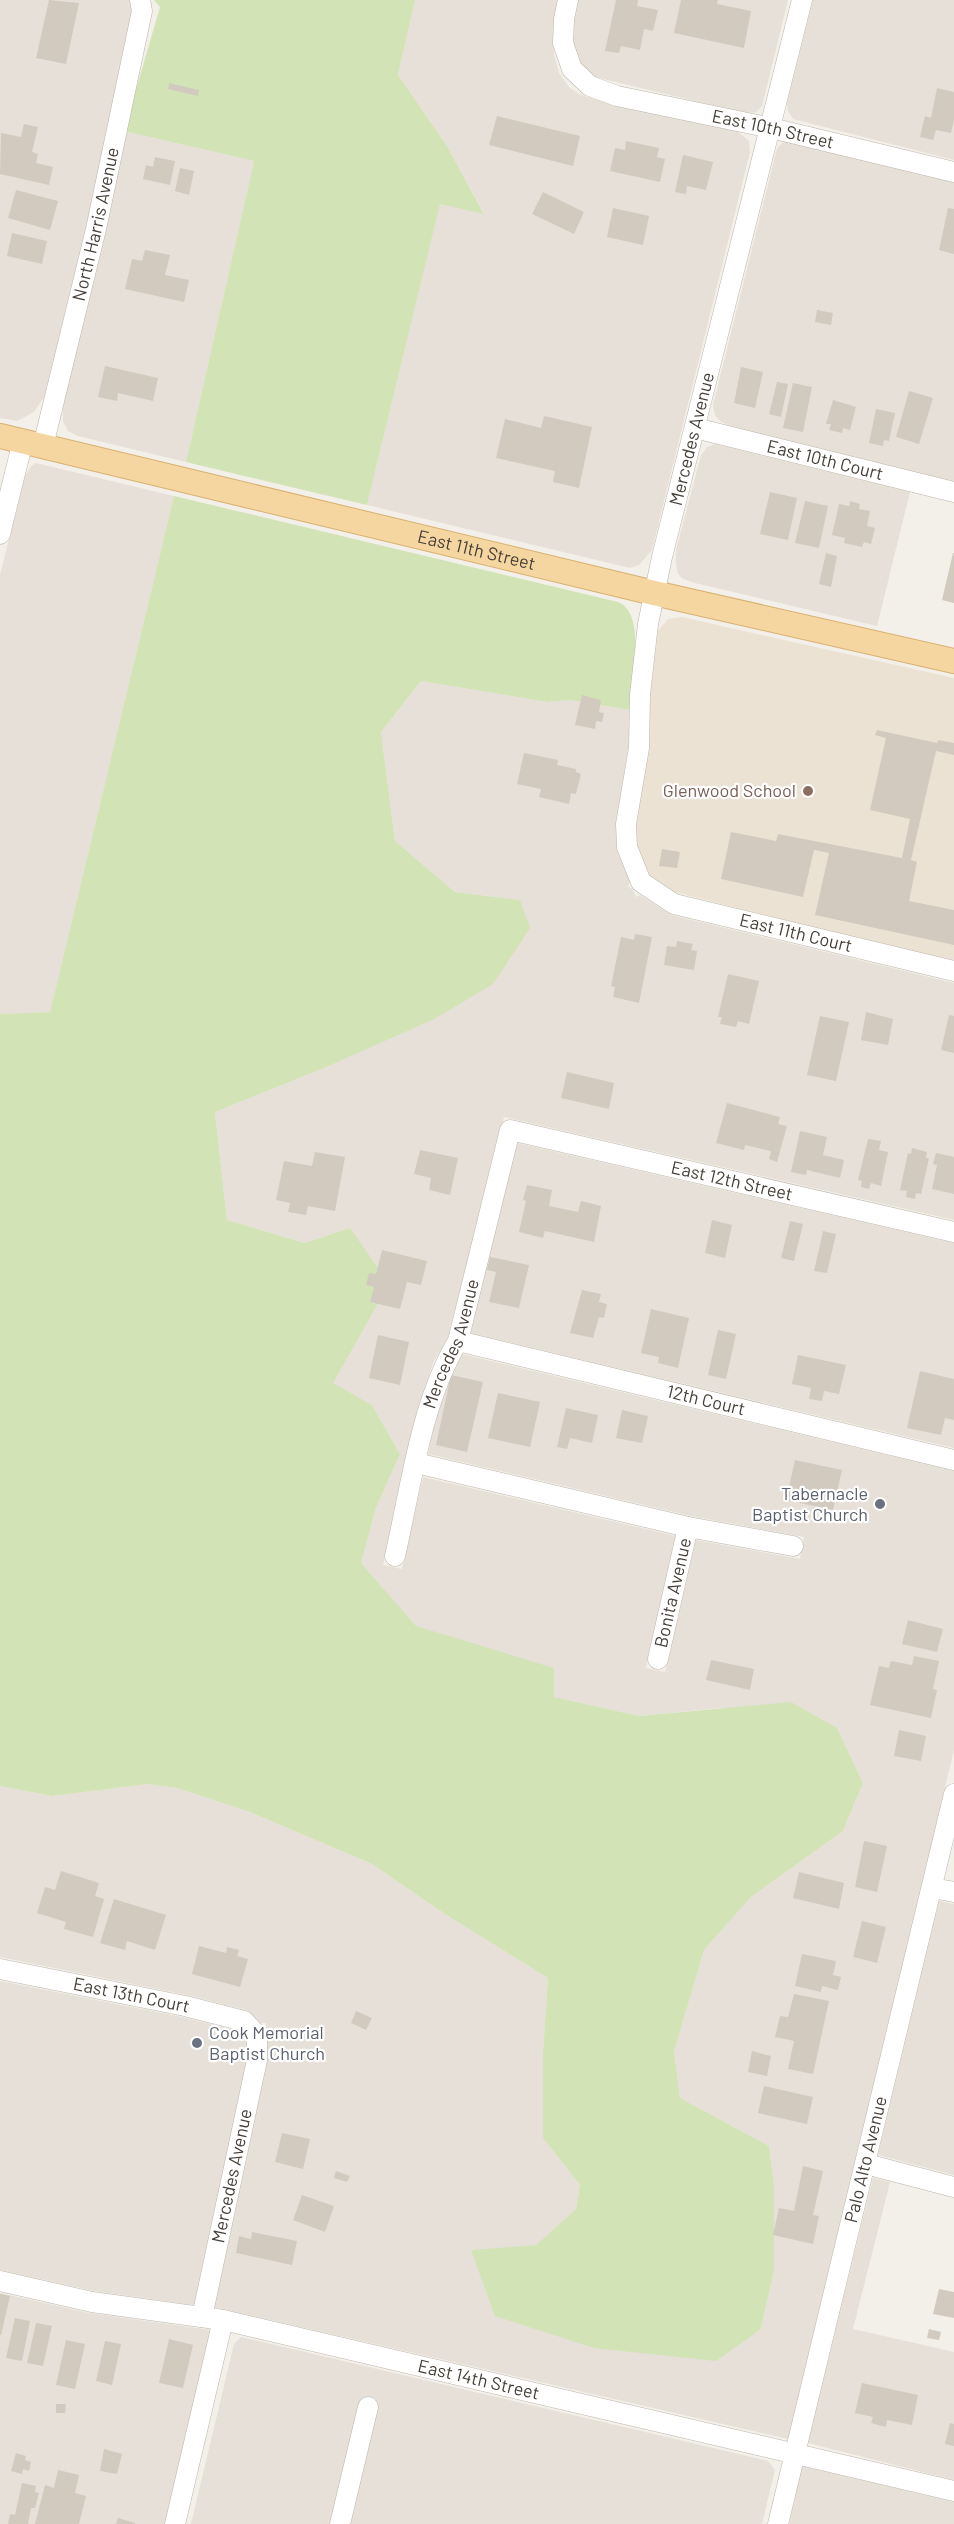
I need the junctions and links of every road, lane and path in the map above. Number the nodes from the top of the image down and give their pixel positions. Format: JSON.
{"nodes":[{"id":1,"x":141,"y":0,"type":"edge"},
{"id":2,"x":568,"y":0,"type":"edge"},
{"id":3,"x":802,"y":0,"type":"edge"},
{"id":4,"x":771,"y":128,"type":"junction"},
{"id":5,"x":954,"y":172,"type":"edge"},
{"id":6,"x":695,"y":428,"type":"junction"},
{"id":7,"x":22,"y":441,"type":"edge"},
{"id":8,"x":954,"y":492,"type":"edge"},
{"id":9,"x":0,"y":534,"type":"edge"},
{"id":10,"x":654,"y":593,"type":"junction"},
{"id":11,"x":954,"y":661,"type":"edge"},
{"id":12,"x":641,"y":882,"type":"joint"},
{"id":13,"x":954,"y":971,"type":"edge"},
{"id":14,"x":510,"y":1130,"type":"joint"},
{"id":15,"x":954,"y":1232,"type":"edge"},
{"id":16,"x":458,"y":1341,"type":"junction"},
{"id":17,"x":954,"y":1460,"type":"edge"},
{"id":18,"x":416,"y":1463,"type":"junction"},
{"id":19,"x":688,"y":1527,"type":"junction"},
{"id":20,"x":793,"y":1546,"type":"dead end"},
{"id":21,"x":395,"y":1556,"type":"dead end"},
{"id":22,"x":658,"y":1659,"type":"dead end"},
{"id":23,"x":954,"y":1794,"type":"edge"},
{"id":24,"x":932,"y":1888,"type":"junction"},
{"id":25,"x":954,"y":1893,"type":"edge"},
{"id":26,"x":0,"y":1969,"type":"edge"},
{"id":27,"x":256,"y":2035,"type":"joint"},
{"id":28,"x":866,"y":2164,"type":"junction"},
{"id":29,"x":954,"y":2187,"type":"edge"},
{"id":30,"x":0,"y":2281,"type":"edge"},
{"id":31,"x":202,"y":2317,"type":"junction"},
{"id":32,"x":223,"y":2320,"type":"junction"},
{"id":33,"x":368,"y":2407,"type":"dead end"},
{"id":34,"x":795,"y":2452,"type":"junction"},
{"id":35,"x":954,"y":2491,"type":"edge"},
{"id":36,"x":176,"y":2524,"type":"edge"},
{"id":37,"x":340,"y":2524,"type":"edge"},
{"id":38,"x":778,"y":2524,"type":"edge"}],
"edges":[{"from":1,"to":7,"type":"street","name":"North Harris Avenue"},
{"from":2,"to":4,"type":"street","name":"East 10th Street"},
{"from":3,"to":4,"type":"street","name":"Mercedes Avenue"},
{"from":4,"to":5,"type":"street","name":"East 10th Street"},
{"from":4,"to":6,"type":"street","name":"Mercedes Avenue"},
{"from":6,"to":8,"type":"street","name":"East 10th Court"},
{"from":6,"to":10,"type":"street","name":"Mercedes Avenue"},
{"from":7,"to":9,"type":"street","name":"North Harris Avenue"},
{"from":7,"to":10,"type":"main road","name":"East 11th Street"},
{"from":10,"to":11,"type":"main road","name":"East 11th Street"},
{"from":10,"to":12,"type":"street","name":"Mercedes Avenue"},
{"from":12,"to":13,"type":"street","name":"East 11th Court"},
{"from":14,"to":15,"type":"street","name":"East 12th Street"},
{"from":14,"to":16,"type":"street","name":"Mercedes Avenue"},
{"from":16,"to":17,"type":"street","name":"12th Court"},
{"from":16,"to":18,"type":"street","name":"Mercedes Avenue"},
{"from":18,"to":19,"type":"street"},
{"from":18,"to":21,"type":"street","name":"Mercedes Avenue"},
{"from":19,"to":20,"type":"street"},
{"from":19,"to":22,"type":"street","name":"Bonita Avenue"},
{"from":23,"to":24,"type":"street","name":"Palo Alto Avenue"},
{"from":24,"to":25,"type":"street"},
{"from":24,"to":28,"type":"street","name":"Palo Alto Avenue"},
{"from":26,"to":27,"type":"street","name":"East 13th Court"},
{"from":27,"to":31,"type":"street","name":"Mercedes Avenue"},
{"from":28,"to":29,"type":"street"},
{"from":28,"to":34,"type":"street","name":"Palo Alto Avenue"},
{"from":30,"to":31,"type":"street","name":"East 14th Street"},
{"from":31,"to":32,"type":"street","name":"East 14th Street"},
{"from":32,"to":34,"type":"street","name":"East 14th Street"},
{"from":32,"to":36,"type":"street"},
{"from":33,"to":37,"type":"street"},
{"from":34,"to":35,"type":"street","name":"East 14th Street"},
{"from":34,"to":38,"type":"street","name":"Palo Alto Avenue"}]}
